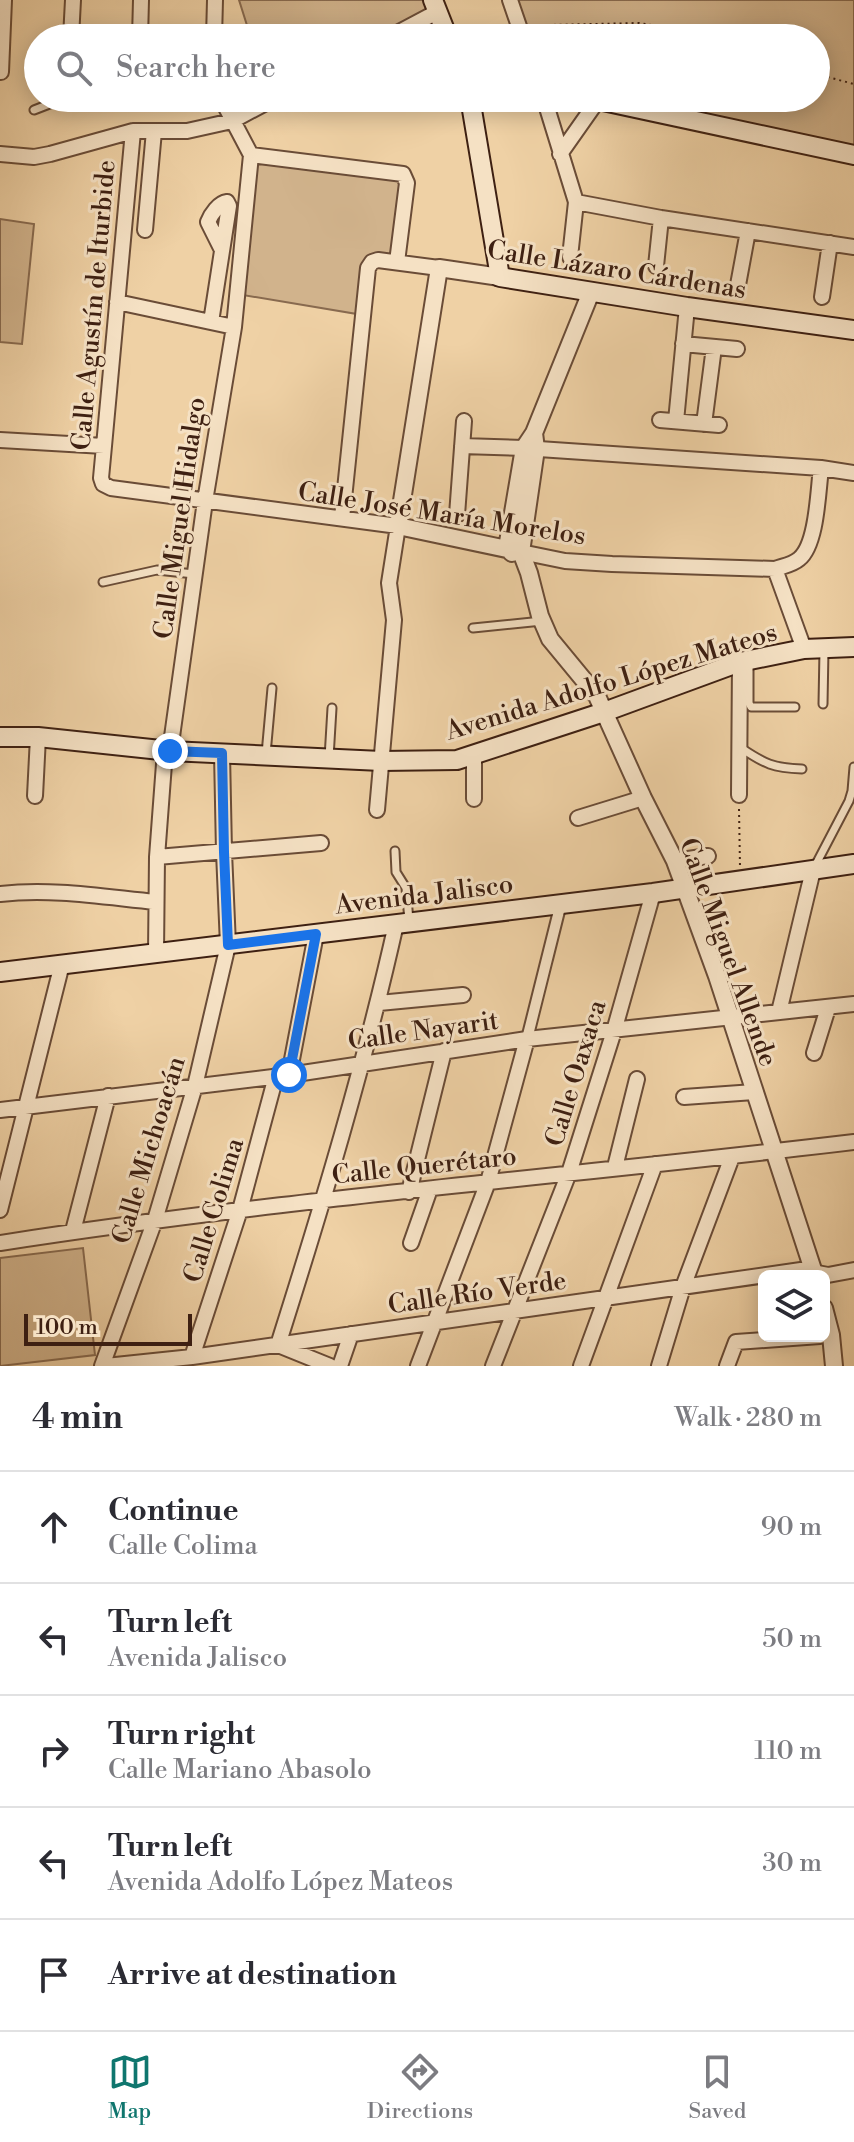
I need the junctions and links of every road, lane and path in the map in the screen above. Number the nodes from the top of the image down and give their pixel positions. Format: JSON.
{"nodes":[{"id":1,"x":4,"y":0,"type":"edge"},
{"id":2,"x":73,"y":0,"type":"edge"},
{"id":3,"x":141,"y":0,"type":"edge"},
{"id":4,"x":215,"y":0,"type":"edge"},
{"id":5,"x":510,"y":0,"type":"edge"},
{"id":6,"x":435,"y":6,"type":"edge"},
{"id":7,"x":72,"y":24,"type":"edge"},
{"id":8,"x":140,"y":24,"type":"edge"},
{"id":9,"x":214,"y":24,"type":"edge"},
{"id":10,"x":409,"y":24,"type":"edge"},
{"id":11,"x":518,"y":24,"type":"edge"},
{"id":12,"x":594,"y":24,"type":"edge"},
{"id":13,"x":645,"y":24,"type":"edge"},
{"id":14,"x":1,"y":72,"type":"edge"},
{"id":15,"x":830,"y":78,"type":"edge"},
{"id":16,"x":854,"y":84,"type":"edge"},
{"id":17,"x":228,"y":112,"type":"edge"},
{"id":18,"x":249,"y":112,"type":"edge"},
{"id":19,"x":472,"y":112,"type":"edge"},
{"id":20,"x":548,"y":112,"type":"edge"},
{"id":21,"x":585,"y":112,"type":"edge"},
{"id":22,"x":654,"y":112,"type":"edge"},
{"id":23,"x":232,"y":121,"type":"junction"},
{"id":24,"x":133,"y":131,"type":"junction"},
{"id":25,"x":154,"y":131,"type":"junction"},
{"id":26,"x":0,"y":154,"type":"edge"},
{"id":27,"x":560,"y":154,"type":"junction"},
{"id":28,"x":251,"y":155,"type":"junction"},
{"id":29,"x":854,"y":155,"type":"edge"},
{"id":30,"x":576,"y":202,"type":"junction"},
{"id":31,"x":661,"y":218,"type":"junction"},
{"id":32,"x":145,"y":230,"type":"dead end"},
{"id":33,"x":748,"y":231,"type":"junction"},
{"id":34,"x":830,"y":243,"type":"junction"},
{"id":35,"x":854,"y":247,"type":"edge"},
{"id":36,"x":222,"y":250,"type":"dead end"},
{"id":37,"x":570,"y":257,"type":"dead end"},
{"id":38,"x":397,"y":262,"type":"junction"},
{"id":39,"x":656,"y":266,"type":"dead end"},
{"id":40,"x":439,"y":268,"type":"junction"},
{"id":41,"x":500,"y":277,"type":"junction"},
{"id":42,"x":738,"y":285,"type":"dead end"},
{"id":43,"x":591,"y":292,"type":"junction"},
{"id":44,"x":822,"y":297,"type":"dead end"},
{"id":45,"x":117,"y":302,"type":"junction"},
{"id":46,"x":687,"y":307,"type":"junction"},
{"id":47,"x":211,"y":322,"type":"junction"},
{"id":48,"x":234,"y":327,"type":"junction"},
{"id":49,"x":854,"y":330,"type":"edge"},
{"id":50,"x":683,"y":344,"type":"junction"},
{"id":51,"x":714,"y":347,"type":"junction"},
{"id":52,"x":737,"y":349,"type":"dead end"},
{"id":53,"x":660,"y":420,"type":"dead end"},
{"id":54,"x":464,"y":421,"type":"dead end"},
{"id":55,"x":676,"y":421,"type":"junction"},
{"id":56,"x":0,"y":440,"type":"edge"},
{"id":57,"x":531,"y":444,"type":"junction"},
{"id":58,"x":104,"y":446,"type":"junction"},
{"id":59,"x":462,"y":446,"type":"junction"},
{"id":60,"x":821,"y":468,"type":"junction"},
{"id":61,"x":854,"y":473,"type":"edge"},
{"id":62,"x":103,"y":484,"type":"joint"},
{"id":63,"x":205,"y":501,"type":"junction"},
{"id":64,"x":457,"y":515,"type":"dead end"},
{"id":65,"x":342,"y":518,"type":"junction"},
{"id":66,"x":398,"y":526,"type":"junction"},
{"id":67,"x":514,"y":550,"type":"junction"},
{"id":68,"x":775,"y":569,"type":"junction"},
{"id":69,"x":194,"y":574,"type":"junction"},
{"id":70,"x":103,"y":582,"type":"dead end"},
{"id":71,"x":542,"y":621,"type":"junction"},
{"id":72,"x":473,"y":628,"type":"dead end"},
{"id":73,"x":854,"y":647,"type":"edge"},
{"id":74,"x":825,"y":648,"type":"junction"},
{"id":75,"x":804,"y":649,"type":"junction"},
{"id":76,"x":744,"y":661,"type":"junction"},
{"id":77,"x":272,"y":688,"type":"dead end"},
{"id":78,"x":823,"y":704,"type":"dead end"},
{"id":79,"x":795,"y":707,"type":"dead end"},
{"id":80,"x":332,"y":708,"type":"dead end"},
{"id":81,"x":604,"y":712,"type":"junction"},
{"id":82,"x":0,"y":737,"type":"edge"},
{"id":83,"x":38,"y":737,"type":"junction"},
{"id":84,"x":741,"y":748,"type":"junction"},
{"id":85,"x":170,"y":751,"type":"junction"},
{"id":86,"x":222,"y":753,"type":"junction"},
{"id":87,"x":474,"y":754,"type":"junction"},
{"id":88,"x":266,"y":755,"type":"junction"},
{"id":89,"x":329,"y":758,"type":"junction"},
{"id":90,"x":381,"y":761,"type":"junction"},
{"id":91,"x":854,"y":767,"type":"edge"},
{"id":92,"x":802,"y":769,"type":"dead end"},
{"id":93,"x":739,"y":795,"type":"joint"},
{"id":94,"x":35,"y":796,"type":"dead end"},
{"id":95,"x":643,"y":798,"type":"junction"},
{"id":96,"x":474,"y":799,"type":"dead end"},
{"id":97,"x":377,"y":810,"type":"dead end"},
{"id":98,"x":578,"y":818,"type":"dead end"},
{"id":99,"x":321,"y":843,"type":"dead end"},
{"id":100,"x":395,"y":851,"type":"dead end"},
{"id":101,"x":224,"y":852,"type":"junction"},
{"id":102,"x":708,"y":856,"type":"dead end"},
{"id":103,"x":157,"y":857,"type":"junction"},
{"id":104,"x":675,"y":861,"type":"junction"},
{"id":105,"x":854,"y":864,"type":"edge"},
{"id":106,"x":813,"y":870,"type":"junction"},
{"id":107,"x":740,"y":880,"type":"junction"},
{"id":108,"x":686,"y":888,"type":"junction"},
{"id":109,"x":653,"y":893,"type":"junction"},
{"id":110,"x":0,"y":894,"type":"edge"},
{"id":111,"x":156,"y":902,"type":"junction"},
{"id":112,"x":561,"y":903,"type":"junction"},
{"id":113,"x":403,"y":923,"type":"junction"},
{"id":114,"x":316,"y":934,"type":"junction"},
{"id":115,"x":228,"y":945,"type":"junction"},
{"id":116,"x":156,"y":953,"type":"junction"},
{"id":117,"x":62,"y":964,"type":"junction"},
{"id":118,"x":0,"y":972,"type":"edge"},
{"id":119,"x":463,"y":995,"type":"dead end"},
{"id":120,"x":379,"y":1003,"type":"junction"},
{"id":121,"x":854,"y":1004,"type":"edge"},
{"id":122,"x":828,"y":1008,"type":"junction"},
{"id":123,"x":779,"y":1012,"type":"junction"},
{"id":124,"x":730,"y":1018,"type":"junction"},
{"id":125,"x":614,"y":1031,"type":"junction"},
{"id":126,"x":527,"y":1039,"type":"junction"},
{"id":127,"x":444,"y":1051,"type":"junction"},
{"id":128,"x":814,"y":1053,"type":"dead end"},
{"id":129,"x":363,"y":1062,"type":"junction"},
{"id":130,"x":282,"y":1076,"type":"junction"},
{"id":131,"x":637,"y":1079,"type":"dead end"},
{"id":132,"x":195,"y":1086,"type":"junction"},
{"id":133,"x":754,"y":1092,"type":"junction"},
{"id":134,"x":108,"y":1096,"type":"junction"},
{"id":135,"x":684,"y":1097,"type":"dead end"},
{"id":136,"x":27,"y":1107,"type":"junction"},
{"id":137,"x":0,"y":1110,"type":"edge"},
{"id":138,"x":854,"y":1142,"type":"edge"},
{"id":139,"x":773,"y":1152,"type":"junction"},
{"id":140,"x":732,"y":1157,"type":"junction"},
{"id":141,"x":655,"y":1164,"type":"junction"},
{"id":142,"x":615,"y":1167,"type":"junction"},
{"id":143,"x":569,"y":1173,"type":"junction"},
{"id":144,"x":488,"y":1182,"type":"junction"},
{"id":145,"x":430,"y":1189,"type":"junction"},
{"id":146,"x":409,"y":1192,"type":"junction"},
{"id":147,"x":324,"y":1200,"type":"junction"},
{"id":148,"x":0,"y":1210,"type":"edge"},
{"id":149,"x":240,"y":1210,"type":"junction"},
{"id":150,"x":155,"y":1220,"type":"junction"},
{"id":151,"x":73,"y":1231,"type":"junction"},
{"id":152,"x":0,"y":1243,"type":"edge"},
{"id":153,"x":411,"y":1243,"type":"dead end"},
{"id":154,"x":814,"y":1270,"type":"edge"},
{"id":155,"x":854,"y":1270,"type":"edge"},
{"id":156,"x":830,"y":1275,"type":"edge"},
{"id":157,"x":758,"y":1276,"type":"edge"},
{"id":158,"x":683,"y":1287,"type":"junction"},
{"id":159,"x":607,"y":1298,"type":"junction"},
{"id":160,"x":516,"y":1310,"type":"junction"},
{"id":161,"x":434,"y":1322,"type":"junction"},
{"id":162,"x":351,"y":1334,"type":"junction"},
{"id":163,"x":758,"y":1341,"type":"edge"},
{"id":164,"x":827,"y":1342,"type":"edge"},
{"id":165,"x":278,"y":1345,"type":"junction"},
{"id":166,"x":184,"y":1361,"type":"edge"},
{"id":167,"x":104,"y":1366,"type":"edge"},
{"id":168,"x":330,"y":1366,"type":"edge"},
{"id":169,"x":340,"y":1366,"type":"edge"},
{"id":170,"x":418,"y":1366,"type":"edge"},
{"id":171,"x":493,"y":1366,"type":"edge"},
{"id":172,"x":581,"y":1366,"type":"edge"},
{"id":173,"x":659,"y":1366,"type":"edge"},
{"id":174,"x":727,"y":1366,"type":"edge"},
{"id":175,"x":834,"y":1366,"type":"edge"}],
"edges":[{"from":1,"to":14,"type":"street"},
{"from":2,"to":7,"type":"street"},
{"from":3,"to":8,"type":"street"},
{"from":4,"to":9,"type":"street"},
{"from":5,"to":11,"type":"street"},
{"from":6,"to":10,"type":"street"},
{"from":12,"to":13,"type":"path"},
{"from":15,"to":16,"type":"path"},
{"from":17,"to":23,"type":"street"},
{"from":18,"to":23,"type":"street"},
{"from":19,"to":41,"type":"main road"},
{"from":20,"to":27,"type":"street"},
{"from":21,"to":27,"type":"street"},
{"from":22,"to":29,"type":"main road"},
{"from":23,"to":25,"type":"street"},
{"from":23,"to":28,"type":"street"},
{"from":24,"to":25,"type":"street"},
{"from":24,"to":26,"type":"street"},
{"from":24,"to":45,"type":"street","name":"Calle Agustín de Iturbide"},
{"from":25,"to":32,"type":"street"},
{"from":27,"to":30,"type":"street"},
{"from":28,"to":38,"type":"street"},
{"from":28,"to":48,"type":"street","name":"Calle Miguel Hidalgo"},
{"from":30,"to":31,"type":"street"},
{"from":30,"to":37,"type":"street"},
{"from":31,"to":33,"type":"street"},
{"from":31,"to":39,"type":"street"},
{"from":33,"to":34,"type":"street"},
{"from":33,"to":42,"type":"street"},
{"from":34,"to":35,"type":"street"},
{"from":34,"to":44,"type":"street"},
{"from":36,"to":47,"type":"street"},
{"from":38,"to":40,"type":"street","name":"Calle Lázaro Cárdenas"},
{"from":38,"to":65,"type":"street","name":"Calle Lázaro Cárdenas"},
{"from":40,"to":41,"type":"street","name":"Calle Lázaro Cárdenas"},
{"from":40,"to":66,"type":"street"},
{"from":41,"to":43,"type":"main road","name":"Calle Lázaro Cárdenas"},
{"from":43,"to":46,"type":"main road","name":"Calle Lázaro Cárdenas"},
{"from":43,"to":57,"type":"street"},
{"from":45,"to":47,"type":"street"},
{"from":45,"to":58,"type":"street","name":"Calle Agustín de Iturbide"},
{"from":46,"to":49,"type":"main road","name":"Calle Lázaro Cárdenas"},
{"from":46,"to":50,"type":"street"},
{"from":47,"to":48,"type":"street"},
{"from":48,"to":63,"type":"street","name":"Calle Miguel Hidalgo"},
{"from":50,"to":51,"type":"street"},
{"from":50,"to":55,"type":"street"},
{"from":51,"to":52,"type":"street"},
{"from":51,"to":55,"type":"street"},
{"from":53,"to":55,"type":"street"},
{"from":54,"to":59,"type":"street"},
{"from":56,"to":58,"type":"street"},
{"from":57,"to":59,"type":"street"},
{"from":57,"to":60,"type":"street"},
{"from":57,"to":67,"type":"street"},
{"from":58,"to":62,"type":"street","name":"Calle Agustín de Iturbide"},
{"from":59,"to":64,"type":"street"},
{"from":60,"to":61,"type":"street"},
{"from":60,"to":68,"type":"street"},
{"from":62,"to":63,"type":"street","name":"Calle José María Morelos"},
{"from":63,"to":65,"type":"street","name":"Calle José María Morelos"},
{"from":63,"to":69,"type":"street","name":"Calle Miguel Hidalgo"},
{"from":65,"to":66,"type":"street","name":"Calle José María Morelos"},
{"from":66,"to":67,"type":"street","name":"Calle José María Morelos"},
{"from":66,"to":90,"type":"street"},
{"from":67,"to":68,"type":"street","name":"Calle José María Morelos"},
{"from":67,"to":71,"type":"street","name":"Calle Miguel Allende"},
{"from":68,"to":75,"type":"street"},
{"from":69,"to":70,"type":"lane"},
{"from":69,"to":85,"type":"street","name":"Calle Miguel Hidalgo"},
{"from":71,"to":72,"type":"lane"},
{"from":71,"to":81,"type":"street","name":"Calle Miguel Allende"},
{"from":73,"to":74,"type":"main road","name":"Avenida Adolfo López Mateos"},
{"from":74,"to":75,"type":"main road","name":"Avenida Adolfo López Mateos"},
{"from":74,"to":78,"type":"lane"},
{"from":75,"to":76,"type":"main road","name":"Avenida Adolfo López Mateos"},
{"from":76,"to":79,"type":"lane"},
{"from":76,"to":81,"type":"main road","name":"Avenida Adolfo López Mateos"},
{"from":76,"to":84,"type":"street"},
{"from":77,"to":88,"type":"lane"},
{"from":80,"to":89,"type":"lane"},
{"from":81,"to":87,"type":"main road","name":"Avenida Adolfo López Mateos"},
{"from":81,"to":95,"type":"street","name":"Calle Miguel Allende"},
{"from":82,"to":83,"type":"main road","name":"Avenida Adolfo López Mateos"},
{"from":83,"to":85,"type":"main road","name":"Avenida Adolfo López Mateos"},
{"from":83,"to":94,"type":"street"},
{"from":84,"to":92,"type":"lane"},
{"from":84,"to":93,"type":"street"},
{"from":85,"to":86,"type":"main road","name":"Avenida Adolfo López Mateos"},
{"from":85,"to":103,"type":"street","name":"Calle Miguel Hidalgo"},
{"from":86,"to":88,"type":"main road","name":"Avenida Adolfo López Mateos"},
{"from":86,"to":101,"type":"street","name":"Calle Michoacán"},
{"from":87,"to":90,"type":"main road","name":"Avenida Adolfo López Mateos"},
{"from":87,"to":96,"type":"street"},
{"from":88,"to":89,"type":"main road","name":"Avenida Adolfo López Mateos"},
{"from":89,"to":90,"type":"main road","name":"Avenida Adolfo López Mateos"},
{"from":90,"to":97,"type":"street"},
{"from":91,"to":106,"type":"lane"},
{"from":93,"to":107,"type":"path"},
{"from":95,"to":98,"type":"street"},
{"from":95,"to":104,"type":"street","name":"Calle Miguel Allende"},
{"from":99,"to":101,"type":"street"},
{"from":100,"to":113,"type":"lane"},
{"from":101,"to":103,"type":"street"},
{"from":101,"to":115,"type":"street","name":"Calle Michoacán"},
{"from":102,"to":104,"type":"street"},
{"from":103,"to":111,"type":"street","name":"Calle Miguel Hidalgo"},
{"from":104,"to":108,"type":"street","name":"Calle Miguel Allende"},
{"from":105,"to":106,"type":"main road","name":"Avenida Jalisco"},
{"from":106,"to":107,"type":"main road","name":"Avenida Jalisco"},
{"from":106,"to":123,"type":"street"},
{"from":107,"to":108,"type":"main road","name":"Avenida Jalisco"},
{"from":108,"to":109,"type":"main road","name":"Avenida Jalisco"},
{"from":108,"to":124,"type":"street","name":"Calle Miguel Allende"},
{"from":109,"to":112,"type":"main road","name":"Avenida Jalisco"},
{"from":109,"to":125,"type":"street","name":"Calle Oaxaca"},
{"from":110,"to":111,"type":"street"},
{"from":111,"to":116,"type":"street","name":"Calle Miguel Hidalgo"},
{"from":112,"to":113,"type":"main road","name":"Avenida Jalisco"},
{"from":112,"to":126,"type":"street"},
{"from":113,"to":114,"type":"main road","name":"Avenida Jalisco"},
{"from":113,"to":120,"type":"street"},
{"from":114,"to":115,"type":"main road","name":"Avenida Jalisco"},
{"from":114,"to":130,"type":"street","name":"Calle Colima"},
{"from":115,"to":116,"type":"main road","name":"Avenida Jalisco"},
{"from":115,"to":132,"type":"street","name":"Calle Michoacán"},
{"from":116,"to":117,"type":"main road","name":"Avenida Jalisco"},
{"from":117,"to":118,"type":"main road","name":"Avenida Jalisco"},
{"from":117,"to":136,"type":"street"},
{"from":119,"to":120,"type":"street"},
{"from":120,"to":129,"type":"street"},
{"from":121,"to":122,"type":"street","name":"Calle Nayarit"},
{"from":122,"to":123,"type":"street","name":"Calle Nayarit"},
{"from":122,"to":128,"type":"street"},
{"from":123,"to":124,"type":"street","name":"Calle Nayarit"},
{"from":124,"to":125,"type":"street","name":"Calle Nayarit"},
{"from":124,"to":133,"type":"street","name":"Calle Miguel Allende"},
{"from":125,"to":126,"type":"street","name":"Calle Nayarit"},
{"from":125,"to":143,"type":"street","name":"Calle Oaxaca"},
{"from":126,"to":127,"type":"street","name":"Calle Nayarit"},
{"from":126,"to":144,"type":"street"},
{"from":127,"to":129,"type":"street","name":"Calle Nayarit"},
{"from":127,"to":146,"type":"street"},
{"from":129,"to":130,"type":"street","name":"Calle Nayarit"},
{"from":129,"to":147,"type":"street"},
{"from":130,"to":132,"type":"street","name":"Calle Nayarit"},
{"from":130,"to":149,"type":"street","name":"Calle Colima"},
{"from":131,"to":142,"type":"street"},
{"from":132,"to":134,"type":"street","name":"Calle Nayarit"},
{"from":132,"to":150,"type":"street","name":"Calle Michoacán"},
{"from":133,"to":135,"type":"street"},
{"from":133,"to":139,"type":"street","name":"Calle Miguel Allende"},
{"from":134,"to":136,"type":"street","name":"Calle Nayarit"},
{"from":134,"to":151,"type":"street"},
{"from":136,"to":137,"type":"street","name":"Calle Nayarit"},
{"from":136,"to":148,"type":"street"},
{"from":138,"to":139,"type":"street","name":"Calle Querétaro"},
{"from":139,"to":140,"type":"street","name":"Calle Querétaro"},
{"from":139,"to":154,"type":"street","name":"Calle Miguel Allende"},
{"from":140,"to":141,"type":"street","name":"Calle Querétaro"},
{"from":140,"to":158,"type":"street"},
{"from":141,"to":142,"type":"street","name":"Calle Querétaro"},
{"from":141,"to":159,"type":"street"},
{"from":142,"to":143,"type":"street","name":"Calle Querétaro"},
{"from":143,"to":144,"type":"street","name":"Calle Querétaro"},
{"from":143,"to":160,"type":"street","name":"Calle Oaxaca"},
{"from":144,"to":145,"type":"street","name":"Calle Querétaro"},
{"from":144,"to":161,"type":"street"},
{"from":145,"to":146,"type":"street","name":"Calle Querétaro"},
{"from":145,"to":153,"type":"street"},
{"from":146,"to":147,"type":"street","name":"Calle Querétaro"},
{"from":147,"to":149,"type":"street","name":"Calle Querétaro"},
{"from":147,"to":165,"type":"street"},
{"from":149,"to":150,"type":"street","name":"Calle Querétaro"},
{"from":149,"to":166,"type":"street","name":"Calle Colima"},
{"from":150,"to":151,"type":"street","name":"Calle Querétaro"},
{"from":150,"to":167,"type":"street","name":"Calle Michoacán"},
{"from":151,"to":152,"type":"street","name":"Calle Querétaro"},
{"from":155,"to":156,"type":"street","name":"Calle Río Verde"},
{"from":157,"to":158,"type":"street","name":"Calle Río Verde"},
{"from":158,"to":159,"type":"street","name":"Calle Río Verde"},
{"from":158,"to":173,"type":"street"},
{"from":159,"to":160,"type":"street","name":"Calle Río Verde"},
{"from":159,"to":172,"type":"street"},
{"from":160,"to":161,"type":"street","name":"Calle Río Verde"},
{"from":160,"to":171,"type":"street","name":"Calle Oaxaca"},
{"from":161,"to":162,"type":"street","name":"Calle Río Verde"},
{"from":161,"to":170,"type":"street"},
{"from":162,"to":165,"type":"street","name":"Calle Río Verde"},
{"from":162,"to":169,"type":"street"},
{"from":163,"to":174,"type":"street"},
{"from":164,"to":175,"type":"street"},
{"from":165,"to":166,"type":"street","name":"Calle Río Verde"},
{"from":165,"to":168,"type":"street"},
{"from":166,"to":167,"type":"street","name":"Calle Río Verde"}]}
